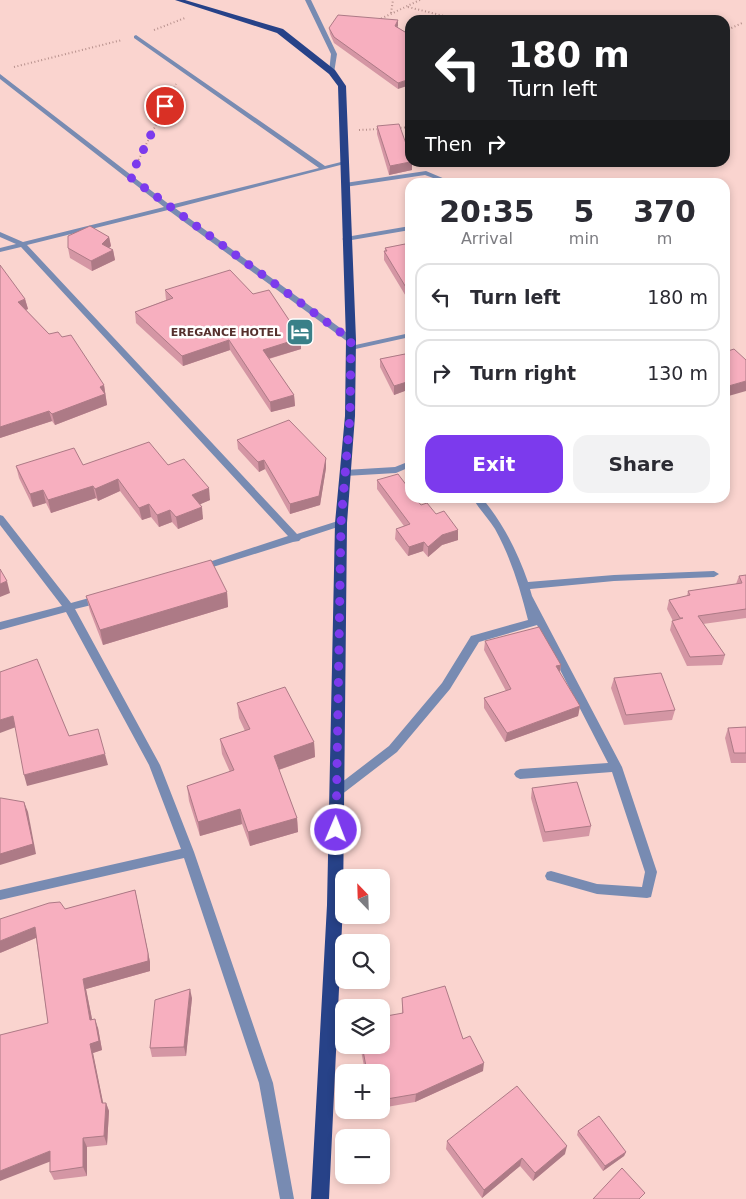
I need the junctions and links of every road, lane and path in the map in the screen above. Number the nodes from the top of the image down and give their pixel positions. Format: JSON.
{"nodes":[{"id":1,"x":178,"y":0,"type":"edge"},
{"id":2,"x":308,"y":0,"type":"edge"},
{"id":3,"x":393,"y":0,"type":"edge"},
{"id":4,"x":420,"y":0,"type":"edge"},
{"id":5,"x":407,"y":7,"type":"junction"},
{"id":6,"x":210,"y":9,"type":"junction"},
{"id":7,"x":391,"y":13,"type":"junction"},
{"id":8,"x":440,"y":15,"type":"edge"},
{"id":9,"x":375,"y":21,"type":"edge"},
{"id":10,"x":742,"y":23,"type":"dead end"},
{"id":11,"x":730,"y":29,"type":"edge"},
{"id":12,"x":136,"y":37,"type":"junction"},
{"id":13,"x":10,"y":68,"type":"dead end"},
{"id":14,"x":183,"y":70,"type":"junction"},
{"id":15,"x":332,"y":72,"type":"junction"},
{"id":16,"x":0,"y":76,"type":"edge"},
{"id":17,"x":405,"y":127,"type":"edge"},
{"id":18,"x":391,"y":128,"type":"edge"},
{"id":19,"x":382,"y":129,"type":"edge"},
{"id":20,"x":344,"y":131,"type":"junction"},
{"id":21,"x":345,"y":163,"type":"junction"},
{"id":22,"x":324,"y":168,"type":"junction"},
{"id":23,"x":130,"y":177,"type":"junction"},
{"id":24,"x":439,"y":178,"type":"edge"},
{"id":25,"x":345,"y":185,"type":"junction"},
{"id":26,"x":170,"y":208,"type":"junction"},
{"id":27,"x":405,"y":229,"type":"edge"},
{"id":28,"x":0,"y":234,"type":"edge"},
{"id":29,"x":346,"y":239,"type":"junction"},
{"id":30,"x":22,"y":244,"type":"junction"},
{"id":31,"x":0,"y":250,"type":"edge"},
{"id":32,"x":405,"y":336,"type":"edge"},
{"id":33,"x":351,"y":344,"type":"junction"},
{"id":34,"x":405,"y":466,"type":"edge"},
{"id":35,"x":345,"y":473,"type":"junction"},
{"id":36,"x":481,"y":503,"type":"edge"},
{"id":37,"x":0,"y":518,"type":"edge"},
{"id":38,"x":341,"y":523,"type":"junction"},
{"id":39,"x":296,"y":539,"type":"junction"},
{"id":40,"x":192,"y":571,"type":"edge"},
{"id":41,"x":714,"y":574,"type":"dead end"},
{"id":42,"x":525,"y":586,"type":"junction"},
{"id":43,"x":107,"y":597,"type":"edge"},
{"id":44,"x":528,"y":598,"type":"junction"},
{"id":45,"x":70,"y":609,"type":"junction"},
{"id":46,"x":0,"y":626,"type":"edge"},
{"id":47,"x":616,"y":767,"type":"junction"},
{"id":48,"x":520,"y":774,"type":"dead end"},
{"id":49,"x":337,"y":792,"type":"junction"},
{"id":50,"x":188,"y":852,"type":"junction"},
{"id":51,"x":551,"y":876,"type":"dead end"},
{"id":52,"x":0,"y":896,"type":"edge"},
{"id":53,"x":287,"y":1199,"type":"edge"},
{"id":54,"x":320,"y":1199,"type":"edge"}],
"edges":[{"from":1,"to":6,"type":"main road"},
{"from":2,"to":15,"type":"street"},
{"from":3,"to":7,"type":"path"},
{"from":4,"to":5,"type":"path"},
{"from":5,"to":7,"type":"path"},
{"from":5,"to":8,"type":"path"},
{"from":6,"to":12,"type":"path"},
{"from":6,"to":15,"type":"main road"},
{"from":7,"to":9,"type":"path"},
{"from":10,"to":11,"type":"path"},
{"from":12,"to":13,"type":"path"},
{"from":12,"to":14,"type":"street"},
{"from":14,"to":22,"type":"street"},
{"from":14,"to":23,"type":"path"},
{"from":15,"to":20,"type":"main road"},
{"from":16,"to":23,"type":"street"},
{"from":17,"to":18,"type":"path"},
{"from":19,"to":20,"type":"path"},
{"from":20,"to":21,"type":"main road"},
{"from":21,"to":22,"type":"street"},
{"from":21,"to":25,"type":"main road"},
{"from":22,"to":26,"type":"street"},
{"from":23,"to":26,"type":"street"},
{"from":24,"to":25,"type":"street"},
{"from":25,"to":29,"type":"main road"},
{"from":26,"to":30,"type":"street"},
{"from":26,"to":33,"type":"street"},
{"from":27,"to":29,"type":"street"},
{"from":28,"to":30,"type":"street"},
{"from":29,"to":33,"type":"main road"},
{"from":30,"to":31,"type":"street"},
{"from":30,"to":39,"type":"street"},
{"from":32,"to":33,"type":"street"},
{"from":33,"to":35,"type":"main road"},
{"from":34,"to":35,"type":"street"},
{"from":35,"to":38,"type":"main road"},
{"from":36,"to":42,"type":"street"},
{"from":37,"to":45,"type":"street"},
{"from":38,"to":39,"type":"street"},
{"from":38,"to":49,"type":"main road"},
{"from":39,"to":40,"type":"street"},
{"from":41,"to":42,"type":"street"},
{"from":42,"to":44,"type":"street"},
{"from":43,"to":45,"type":"street"},
{"from":44,"to":47,"type":"street"},
{"from":44,"to":49,"type":"street"},
{"from":45,"to":46,"type":"street"},
{"from":45,"to":50,"type":"street"},
{"from":47,"to":48,"type":"street"},
{"from":47,"to":51,"type":"street"},
{"from":49,"to":54,"type":"main road"},
{"from":50,"to":52,"type":"street"},
{"from":50,"to":53,"type":"street"}]}
